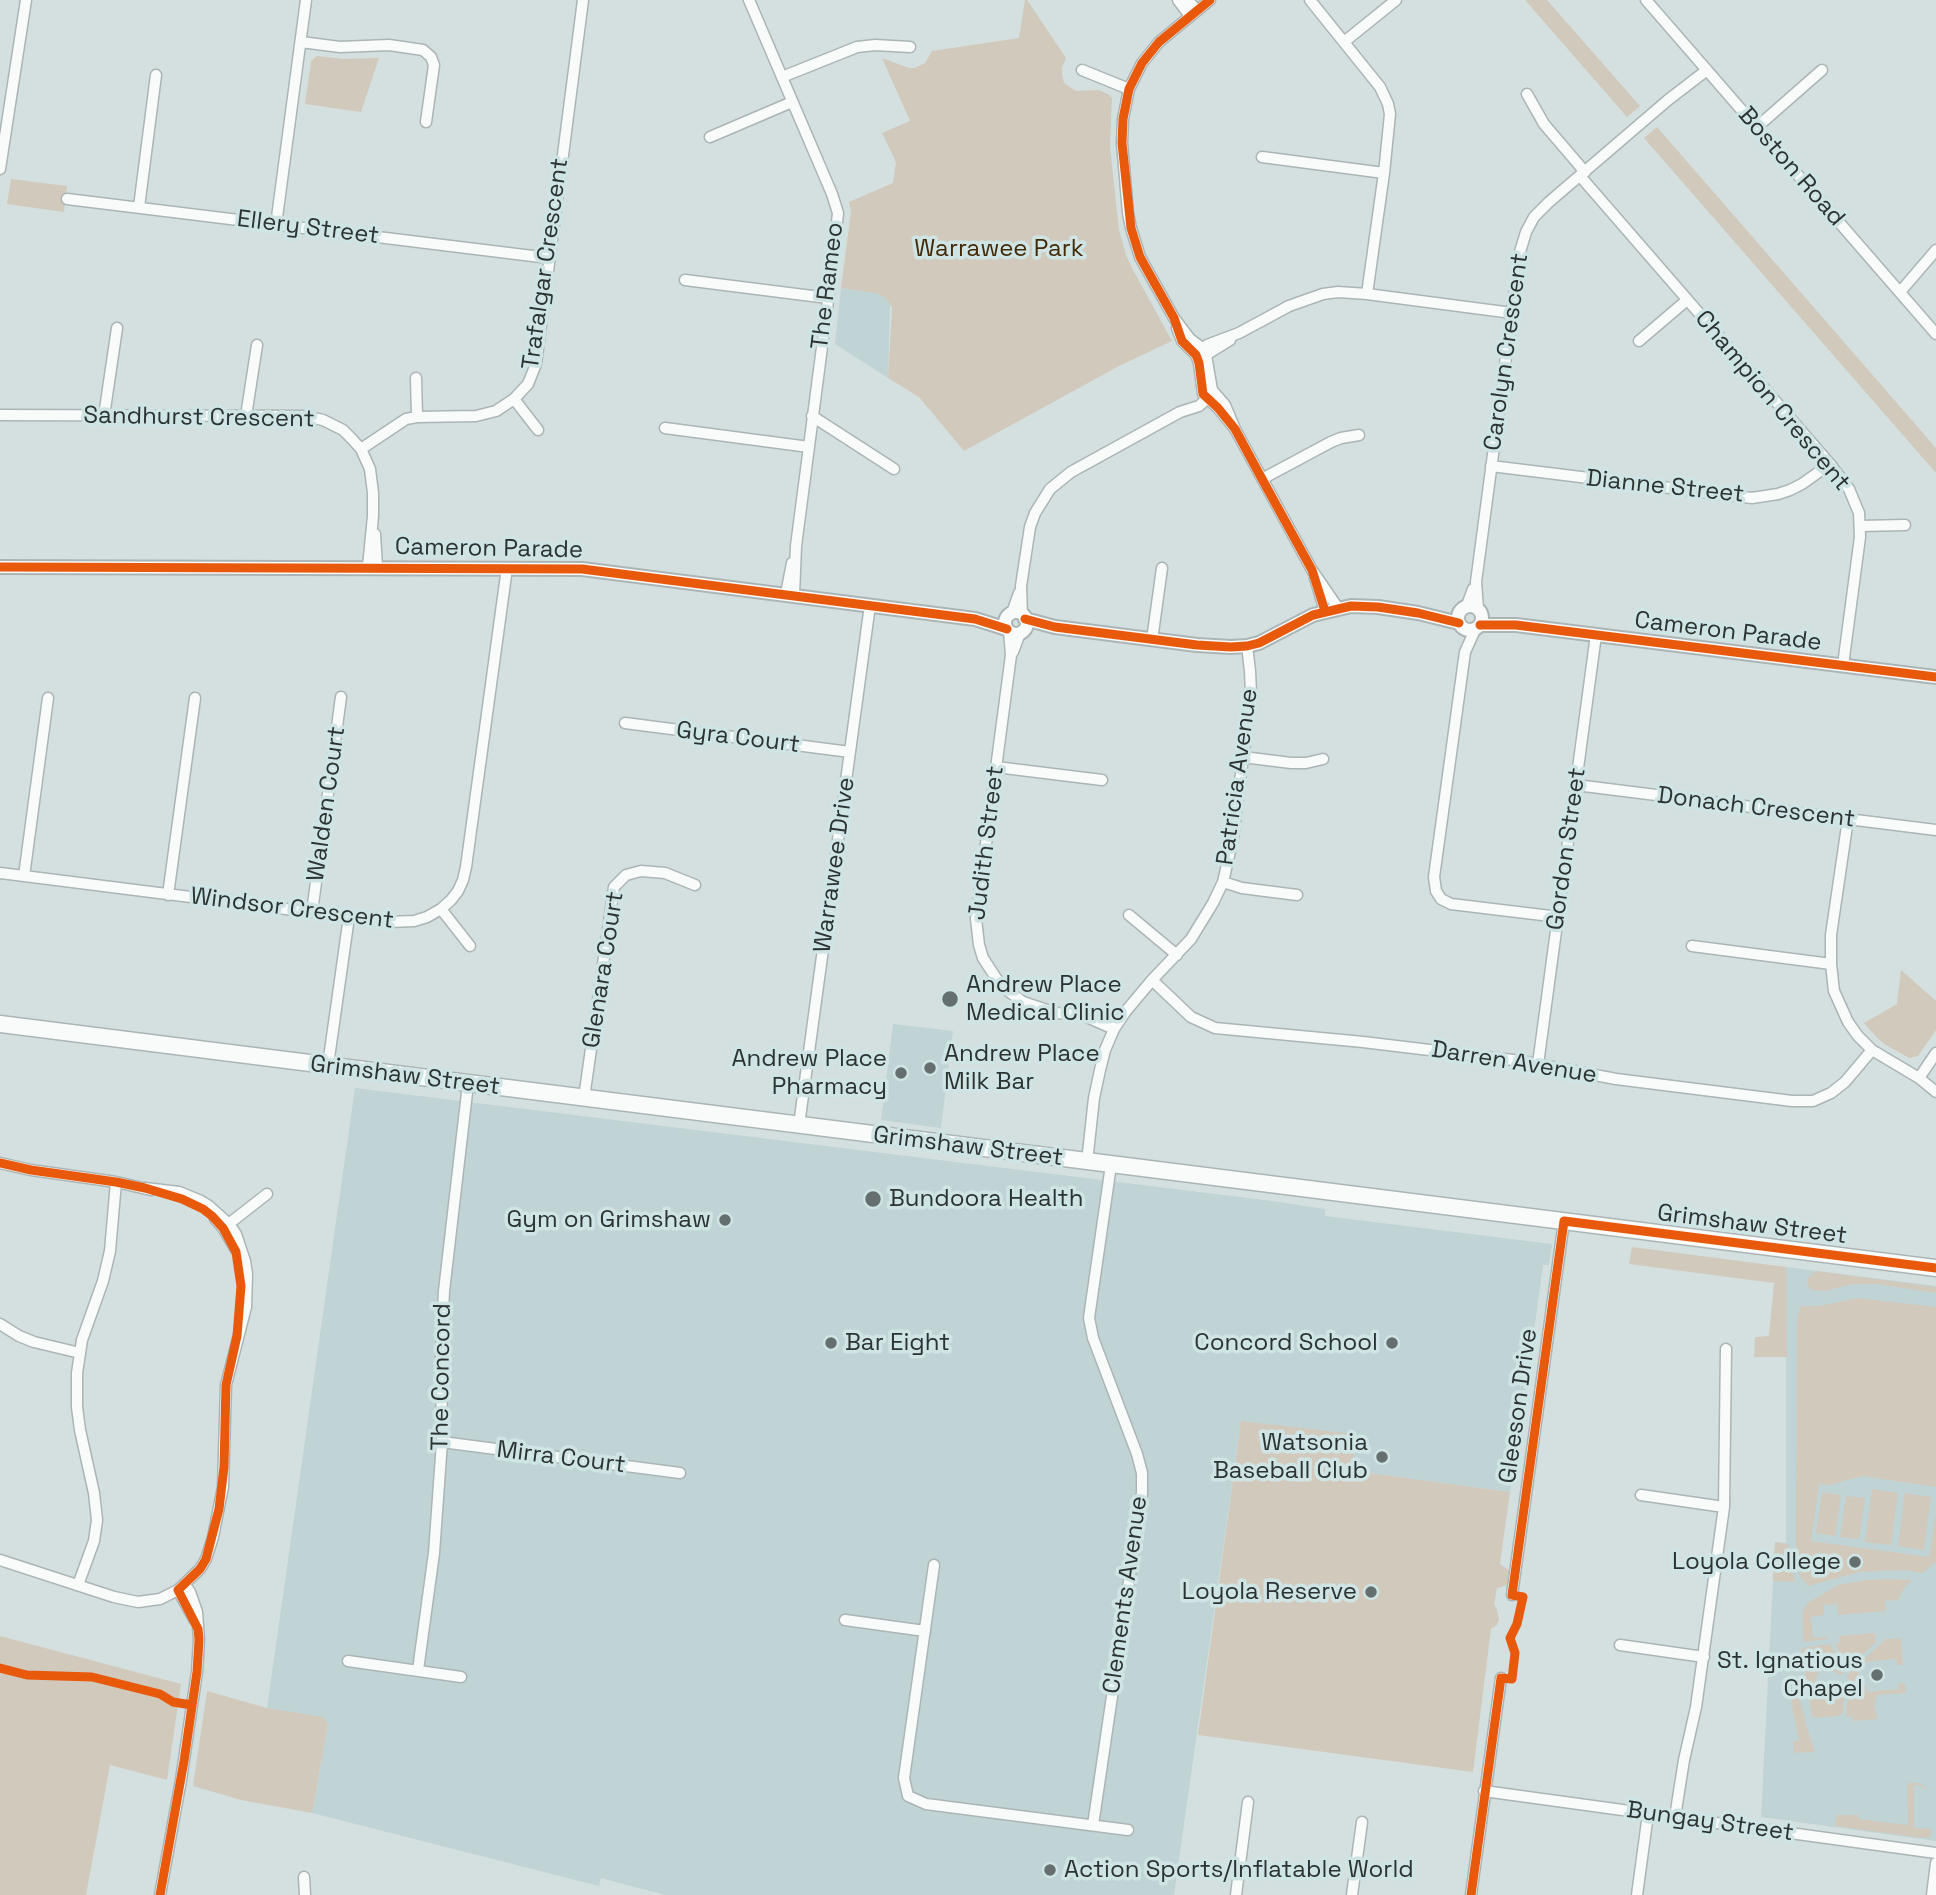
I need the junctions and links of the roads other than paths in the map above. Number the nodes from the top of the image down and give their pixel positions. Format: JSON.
{"nodes":[{"id":1,"x":26,"y":0,"type":"edge"},
{"id":2,"x":306,"y":0,"type":"edge"},
{"id":3,"x":583,"y":0,"type":"edge"},
{"id":4,"x":749,"y":0,"type":"edge"},
{"id":5,"x":1178,"y":0,"type":"edge"},
{"id":6,"x":1188,"y":0,"type":"edge"},
{"id":7,"x":1210,"y":0,"type":"edge"},
{"id":8,"x":1310,"y":0,"type":"edge"},
{"id":9,"x":1396,"y":0,"type":"edge"},
{"id":10,"x":1646,"y":0,"type":"edge"},
{"id":11,"x":1194,"y":13,"type":"junction"},
{"id":12,"x":300,"y":42,"type":"junction"},
{"id":13,"x":1344,"y":43,"type":"junction"},
{"id":14,"x":910,"y":47,"type":"dead end"},
{"id":15,"x":1705,"y":67,"type":"junction"},
{"id":16,"x":1082,"y":70,"type":"dead end"},
{"id":17,"x":1822,"y":70,"type":"dead end"},
{"id":18,"x":156,"y":75,"type":"dead end"},
{"id":19,"x":782,"y":77,"type":"junction"},
{"id":20,"x":1129,"y":89,"type":"junction"},
{"id":21,"x":1527,"y":94,"type":"dead end"},
{"id":22,"x":792,"y":102,"type":"junction"},
{"id":23,"x":426,"y":122,"type":"dead end"},
{"id":24,"x":1757,"y":127,"type":"junction"},
{"id":25,"x":710,"y":137,"type":"dead end"},
{"id":26,"x":1262,"y":157,"type":"dead end"},
{"id":27,"x":0,"y":169,"type":"edge"},
{"id":28,"x":1384,"y":173,"type":"junction"},
{"id":29,"x":1583,"y":174,"type":"junction"},
{"id":30,"x":67,"y":198,"type":"dead end"},
{"id":31,"x":139,"y":207,"type":"junction"},
{"id":32,"x":276,"y":225,"type":"junction"},
{"id":33,"x":1936,"y":250,"type":"edge"},
{"id":34,"x":549,"y":258,"type":"junction"},
{"id":35,"x":685,"y":280,"type":"dead end"},
{"id":36,"x":1896,"y":288,"type":"junction"},
{"id":37,"x":1367,"y":294,"type":"junction"},
{"id":38,"x":828,"y":298,"type":"junction"},
{"id":39,"x":1687,"y":300,"type":"junction"},
{"id":40,"x":1513,"y":313,"type":"junction"},
{"id":41,"x":117,"y":328,"type":"dead end"},
{"id":42,"x":1936,"y":334,"type":"edge"},
{"id":43,"x":1639,"y":341,"type":"dead end"},
{"id":44,"x":257,"y":345,"type":"dead end"},
{"id":45,"x":1201,"y":353,"type":"junction"},
{"id":46,"x":416,"y":378,"type":"dead end"},
{"id":47,"x":1208,"y":395,"type":"junction"},
{"id":48,"x":514,"y":399,"type":"junction"},
{"id":49,"x":0,"y":415,"type":"edge"},
{"id":50,"x":104,"y":416,"type":"junction"},
{"id":51,"x":246,"y":416,"type":"junction"},
{"id":52,"x":812,"y":416,"type":"junction"},
{"id":53,"x":417,"y":417,"type":"junction"},
{"id":54,"x":665,"y":428,"type":"dead end"},
{"id":55,"x":538,"y":430,"type":"dead end"},
{"id":56,"x":1359,"y":435,"type":"dead end"},
{"id":57,"x":809,"y":447,"type":"junction"},
{"id":58,"x":361,"y":449,"type":"junction"},
{"id":59,"x":1830,"y":464,"type":"junction"},
{"id":60,"x":1491,"y":467,"type":"junction"},
{"id":61,"x":894,"y":469,"type":"dead end"},
{"id":62,"x":1262,"y":479,"type":"junction"},
{"id":63,"x":1905,"y":525,"type":"dead end"},
{"id":64,"x":1860,"y":526,"type":"junction"},
{"id":65,"x":0,"y":567,"type":"edge"},
{"id":66,"x":373,"y":567,"type":"junction"},
{"id":67,"x":507,"y":568,"type":"junction"},
{"id":68,"x":1162,"y":568,"type":"dead end"},
{"id":69,"x":1312,"y":570,"type":"junction"},
{"id":70,"x":790,"y":595,"type":"junction"},
{"id":71,"x":870,"y":605,"type":"junction"},
{"id":72,"x":1338,"y":608,"type":"junction"},
{"id":73,"x":1325,"y":611,"type":"junction"},
{"id":74,"x":1470,"y":618,"type":"junction"},
{"id":75,"x":1016,"y":623,"type":"junction"},
{"id":76,"x":1596,"y":635,"type":"junction"},
{"id":77,"x":1152,"y":640,"type":"junction"},
{"id":78,"x":1247,"y":646,"type":"junction"},
{"id":79,"x":1843,"y":665,"type":"junction"},
{"id":80,"x":1936,"y":677,"type":"edge"},
{"id":81,"x":341,"y":697,"type":"dead end"},
{"id":82,"x":48,"y":698,"type":"dead end"},
{"id":83,"x":195,"y":698,"type":"dead end"},
{"id":84,"x":625,"y":723,"type":"dead end"},
{"id":85,"x":850,"y":752,"type":"junction"},
{"id":86,"x":1243,"y":757,"type":"junction"},
{"id":87,"x":1323,"y":759,"type":"dead end"},
{"id":88,"x":996,"y":767,"type":"junction"},
{"id":89,"x":1102,"y":780,"type":"dead end"},
{"id":90,"x":1576,"y":785,"type":"junction"},
{"id":91,"x":1848,"y":819,"type":"junction"},
{"id":92,"x":1936,"y":830,"type":"edge"},
{"id":93,"x":0,"y":873,"type":"edge"},
{"id":94,"x":24,"y":876,"type":"junction"},
{"id":95,"x":1223,"y":882,"type":"junction"},
{"id":96,"x":695,"y":885,"type":"dead end"},
{"id":97,"x":168,"y":895,"type":"junction"},
{"id":98,"x":1297,"y":895,"type":"dead end"},
{"id":99,"x":441,"y":909,"type":"junction"},
{"id":100,"x":312,"y":912,"type":"junction"},
{"id":101,"x":1129,"y":915,"type":"dead end"},
{"id":102,"x":349,"y":917,"type":"junction"},
{"id":103,"x":1559,"y":917,"type":"junction"},
{"id":104,"x":470,"y":946,"type":"dead end"},
{"id":105,"x":1692,"y":947,"type":"dead end"},
{"id":106,"x":1177,"y":955,"type":"junction"},
{"id":107,"x":1830,"y":964,"type":"junction"},
{"id":108,"x":1152,"y":980,"type":"junction"},
{"id":109,"x":0,"y":1024,"type":"edge"},
{"id":110,"x":1114,"y":1029,"type":"junction"},
{"id":111,"x":1872,"y":1050,"type":"junction"},
{"id":112,"x":1936,"y":1053,"type":"edge"},
{"id":113,"x":1538,"y":1064,"type":"junction"},
{"id":114,"x":328,"y":1065,"type":"junction"},
{"id":115,"x":1919,"y":1078,"type":"junction"},
{"id":116,"x":468,"y":1084,"type":"junction"},
{"id":117,"x":1936,"y":1092,"type":"edge"},
{"id":118,"x":584,"y":1098,"type":"junction"},
{"id":119,"x":799,"y":1125,"type":"junction"},
{"id":120,"x":1087,"y":1162,"type":"junction"},
{"id":121,"x":0,"y":1163,"type":"edge"},
{"id":122,"x":1111,"y":1165,"type":"junction"},
{"id":123,"x":116,"y":1182,"type":"junction"},
{"id":124,"x":267,"y":1194,"type":"dead end"},
{"id":125,"x":1563,"y":1221,"type":"junction"},
{"id":126,"x":226,"y":1226,"type":"junction"},
{"id":127,"x":1936,"y":1268,"type":"edge"},
{"id":128,"x":0,"y":1324,"type":"edge"},
{"id":129,"x":1726,"y":1349,"type":"dead end"},
{"id":130,"x":80,"y":1353,"type":"junction"},
{"id":131,"x":442,"y":1442,"type":"junction"},
{"id":132,"x":680,"y":1473,"type":"dead end"},
{"id":133,"x":1641,"y":1495,"type":"dead end"},
{"id":134,"x":1724,"y":1507,"type":"junction"},
{"id":135,"x":0,"y":1560,"type":"edge"},
{"id":136,"x":934,"y":1565,"type":"dead end"},
{"id":137,"x":78,"y":1585,"type":"junction"},
{"id":138,"x":182,"y":1587,"type":"junction"},
{"id":139,"x":1513,"y":1595,"type":"dead end"},
{"id":140,"x":845,"y":1620,"type":"dead end"},
{"id":141,"x":925,"y":1631,"type":"junction"},
{"id":142,"x":1620,"y":1645,"type":"dead end"},
{"id":143,"x":1704,"y":1657,"type":"junction"},
{"id":144,"x":348,"y":1661,"type":"dead end"},
{"id":145,"x":418,"y":1670,"type":"junction"},
{"id":146,"x":461,"y":1677,"type":"dead end"},
{"id":147,"x":1501,"y":1678,"type":"dead end"},
{"id":148,"x":1484,"y":1791,"type":"junction"},
{"id":149,"x":1248,"y":1802,"type":"dead end"},
{"id":150,"x":1648,"y":1814,"type":"junction"},
{"id":151,"x":1675,"y":1817,"type":"junction"},
{"id":152,"x":1362,"y":1822,"type":"dead end"},
{"id":153,"x":1093,"y":1825,"type":"junction"},
{"id":154,"x":1128,"y":1830,"type":"dead end"},
{"id":155,"x":1936,"y":1853,"type":"edge"},
{"id":156,"x":1936,"y":1863,"type":"edge"},
{"id":157,"x":304,"y":1877,"type":"dead end"},
{"id":158,"x":160,"y":1895,"type":"edge"},
{"id":159,"x":305,"y":1895,"type":"edge"},
{"id":160,"x":1236,"y":1895,"type":"edge"},
{"id":161,"x":1352,"y":1895,"type":"edge"},
{"id":162,"x":1471,"y":1895,"type":"edge"},
{"id":163,"x":1637,"y":1895,"type":"edge"},
{"id":164,"x":1932,"y":1895,"type":"edge"}],
"edges":[{"from":1,"to":27,"type":"street"},
{"from":2,"to":12,"type":"street"},
{"from":3,"to":34,"type":"street","name":"Trafalgar Crescent"},
{"from":4,"to":19,"type":"street","name":"The Rameo"},
{"from":5,"to":11,"type":"street"},
{"from":6,"to":11,"type":"street"},
{"from":7,"to":11,"type":"street"},
{"from":8,"to":13,"type":"street"},
{"from":9,"to":13,"type":"street"},
{"from":10,"to":15,"type":"street","name":"Boston Road"},
{"from":11,"to":20,"type":"street"},
{"from":12,"to":23,"type":"street"},
{"from":12,"to":32,"type":"street"},
{"from":13,"to":28,"type":"street"},
{"from":14,"to":19,"type":"street"},
{"from":15,"to":24,"type":"street","name":"Boston Road"},
{"from":15,"to":29,"type":"street","name":"Carolyn Crescent"},
{"from":16,"to":20,"type":"street"},
{"from":17,"to":24,"type":"street"},
{"from":18,"to":31,"type":"street"},
{"from":19,"to":22,"type":"street","name":"The Rameo"},
{"from":20,"to":45,"type":"street"},
{"from":21,"to":29,"type":"street","name":"Champion Crescent"},
{"from":22,"to":25,"type":"street"},
{"from":22,"to":38,"type":"street","name":"The Rameo"},
{"from":24,"to":36,"type":"street","name":"Boston Road"},
{"from":26,"to":28,"type":"street"},
{"from":28,"to":37,"type":"street"},
{"from":29,"to":39,"type":"street","name":"Champion Crescent"},
{"from":29,"to":40,"type":"street","name":"Carolyn Crescent"},
{"from":30,"to":31,"type":"street","name":"Ellery Street"},
{"from":31,"to":32,"type":"street","name":"Ellery Street"},
{"from":32,"to":34,"type":"street","name":"Ellery Street"},
{"from":33,"to":36,"type":"street"},
{"from":34,"to":48,"type":"street","name":"Trafalgar Crescent"},
{"from":35,"to":38,"type":"street"},
{"from":36,"to":42,"type":"street","name":"Boston Road"},
{"from":37,"to":40,"type":"street"},
{"from":37,"to":45,"type":"street"},
{"from":38,"to":52,"type":"street","name":"The Rameo"},
{"from":39,"to":43,"type":"street"},
{"from":39,"to":59,"type":"street","name":"Champion Crescent"},
{"from":40,"to":60,"type":"street","name":"Carolyn Crescent"},
{"from":41,"to":50,"type":"street"},
{"from":44,"to":51,"type":"street"},
{"from":45,"to":47,"type":"street"},
{"from":46,"to":53,"type":"street"},
{"from":47,"to":62,"type":"street"},
{"from":47,"to":75,"type":"street","name":"Judith Street"},
{"from":48,"to":53,"type":"street","name":"Trafalgar Crescent"},
{"from":48,"to":55,"type":"street"},
{"from":49,"to":50,"type":"street","name":"Sandhurst Crescent"},
{"from":50,"to":51,"type":"street","name":"Sandhurst Crescent"},
{"from":51,"to":58,"type":"street","name":"Sandhurst Crescent"},
{"from":52,"to":57,"type":"street","name":"The Rameo"},
{"from":52,"to":61,"type":"street"},
{"from":53,"to":58,"type":"street","name":"Trafalgar Crescent"},
{"from":54,"to":57,"type":"street"},
{"from":56,"to":62,"type":"street"},
{"from":57,"to":70,"type":"street","name":"The Rameo"},
{"from":58,"to":66,"type":"street"},
{"from":59,"to":60,"type":"street","name":"Dianne Street"},
{"from":59,"to":64,"type":"street","name":"Champion Crescent"},
{"from":60,"to":74,"type":"street","name":"Carolyn Crescent"},
{"from":62,"to":69,"type":"street"},
{"from":63,"to":64,"type":"street"},
{"from":64,"to":79,"type":"street","name":"Champion Crescent"},
{"from":65,"to":66,"type":"street","name":"Cameron Parade"},
{"from":66,"to":67,"type":"street","name":"Cameron Parade"},
{"from":67,"to":70,"type":"street","name":"Cameron Parade"},
{"from":67,"to":99,"type":"street"},
{"from":68,"to":77,"type":"street"},
{"from":69,"to":72,"type":"street"},
{"from":69,"to":73,"type":"street"},
{"from":70,"to":71,"type":"street","name":"Cameron Parade"},
{"from":71,"to":75,"type":"street","name":"Cameron Parade"},
{"from":71,"to":85,"type":"street","name":"Warrawee Drive"},
{"from":72,"to":73,"type":"street","name":"Cameron Parade"},
{"from":72,"to":74,"type":"street","name":"Cameron Parade"},
{"from":73,"to":78,"type":"street","name":"Cameron Parade"},
{"from":74,"to":76,"type":"street","name":"Cameron Parade"},
{"from":74,"to":103,"type":"street","name":"Carolyn Crescent"},
{"from":75,"to":77,"type":"street","name":"Cameron Parade"},
{"from":75,"to":88,"type":"street","name":"Judith Street"},
{"from":76,"to":79,"type":"street","name":"Cameron Parade"},
{"from":76,"to":90,"type":"street","name":"Gordon Street"},
{"from":77,"to":78,"type":"street","name":"Cameron Parade"},
{"from":78,"to":86,"type":"street","name":"Patricia Avenue"},
{"from":79,"to":80,"type":"street","name":"Cameron Parade"},
{"from":81,"to":100,"type":"street","name":"Walden Court"},
{"from":82,"to":94,"type":"street"},
{"from":83,"to":97,"type":"street"},
{"from":84,"to":85,"type":"street","name":"Gyra Court"},
{"from":85,"to":119,"type":"street","name":"Warrawee Drive"},
{"from":86,"to":87,"type":"street"},
{"from":86,"to":95,"type":"street","name":"Patricia Avenue"},
{"from":88,"to":89,"type":"street"},
{"from":88,"to":110,"type":"street","name":"Judith Street"},
{"from":90,"to":91,"type":"street","name":"Donach Crescent"},
{"from":90,"to":103,"type":"street","name":"Gordon Street"},
{"from":91,"to":92,"type":"street","name":"Donach Crescent"},
{"from":91,"to":107,"type":"street"},
{"from":93,"to":94,"type":"street","name":"Windsor Crescent"},
{"from":94,"to":97,"type":"street","name":"Windsor Crescent"},
{"from":95,"to":98,"type":"street"},
{"from":95,"to":106,"type":"street","name":"Patricia Avenue"},
{"from":96,"to":118,"type":"street","name":"Glenara Court"},
{"from":97,"to":100,"type":"street","name":"Windsor Crescent"},
{"from":99,"to":102,"type":"street","name":"Windsor Crescent"},
{"from":99,"to":104,"type":"street"},
{"from":100,"to":102,"type":"street","name":"Windsor Crescent"},
{"from":101,"to":106,"type":"street"},
{"from":102,"to":114,"type":"street"},
{"from":103,"to":113,"type":"street","name":"Gordon Street"},
{"from":105,"to":107,"type":"street"},
{"from":106,"to":108,"type":"street","name":"Patricia Avenue"},
{"from":107,"to":111,"type":"street"},
{"from":108,"to":110,"type":"street","name":"Patricia Avenue"},
{"from":108,"to":113,"type":"street","name":"Darren Avenue"},
{"from":109,"to":114,"type":"main road","name":"Grimshaw Street"},
{"from":110,"to":120,"type":"street","name":"Patricia Avenue"},
{"from":111,"to":113,"type":"street","name":"Darren Avenue"},
{"from":111,"to":115,"type":"street"},
{"from":112,"to":115,"type":"street"},
{"from":114,"to":116,"type":"main road","name":"Grimshaw Street"},
{"from":115,"to":117,"type":"street"},
{"from":116,"to":118,"type":"main road","name":"Grimshaw Street"},
{"from":116,"to":131,"type":"street","name":"The Concord"},
{"from":118,"to":119,"type":"main road","name":"Grimshaw Street"},
{"from":119,"to":120,"type":"main road","name":"Grimshaw Street"},
{"from":120,"to":122,"type":"main road","name":"Grimshaw Street"},
{"from":121,"to":123,"type":"street"},
{"from":122,"to":125,"type":"main road","name":"Grimshaw Street"},
{"from":122,"to":153,"type":"street","name":"Clements Avenue"},
{"from":123,"to":126,"type":"street"},
{"from":123,"to":130,"type":"street"},
{"from":124,"to":126,"type":"street"},
{"from":125,"to":127,"type":"main road","name":"Grimshaw Street"},
{"from":125,"to":139,"type":"street","name":"Gleeson Drive"},
{"from":126,"to":138,"type":"street"},
{"from":128,"to":130,"type":"street"},
{"from":129,"to":134,"type":"street"},
{"from":130,"to":137,"type":"street"},
{"from":131,"to":132,"type":"street","name":"Mirra Court"},
{"from":131,"to":145,"type":"street","name":"The Concord"},
{"from":133,"to":134,"type":"street"},
{"from":134,"to":143,"type":"street"},
{"from":135,"to":137,"type":"street"},
{"from":136,"to":141,"type":"street"},
{"from":137,"to":138,"type":"street"},
{"from":138,"to":158,"type":"street"},
{"from":140,"to":141,"type":"street"},
{"from":141,"to":153,"type":"street"},
{"from":142,"to":143,"type":"street"},
{"from":143,"to":151,"type":"street"},
{"from":144,"to":145,"type":"street"},
{"from":145,"to":146,"type":"street"},
{"from":147,"to":148,"type":"street"},
{"from":148,"to":150,"type":"street","name":"Bungay Street"},
{"from":148,"to":162,"type":"street"},
{"from":149,"to":160,"type":"street"},
{"from":150,"to":151,"type":"street","name":"Bungay Street"},
{"from":150,"to":163,"type":"street"},
{"from":151,"to":155,"type":"street","name":"Bungay Street"},
{"from":152,"to":161,"type":"street"},
{"from":153,"to":154,"type":"street"},
{"from":156,"to":164,"type":"street"},
{"from":157,"to":159,"type":"street"}]}
